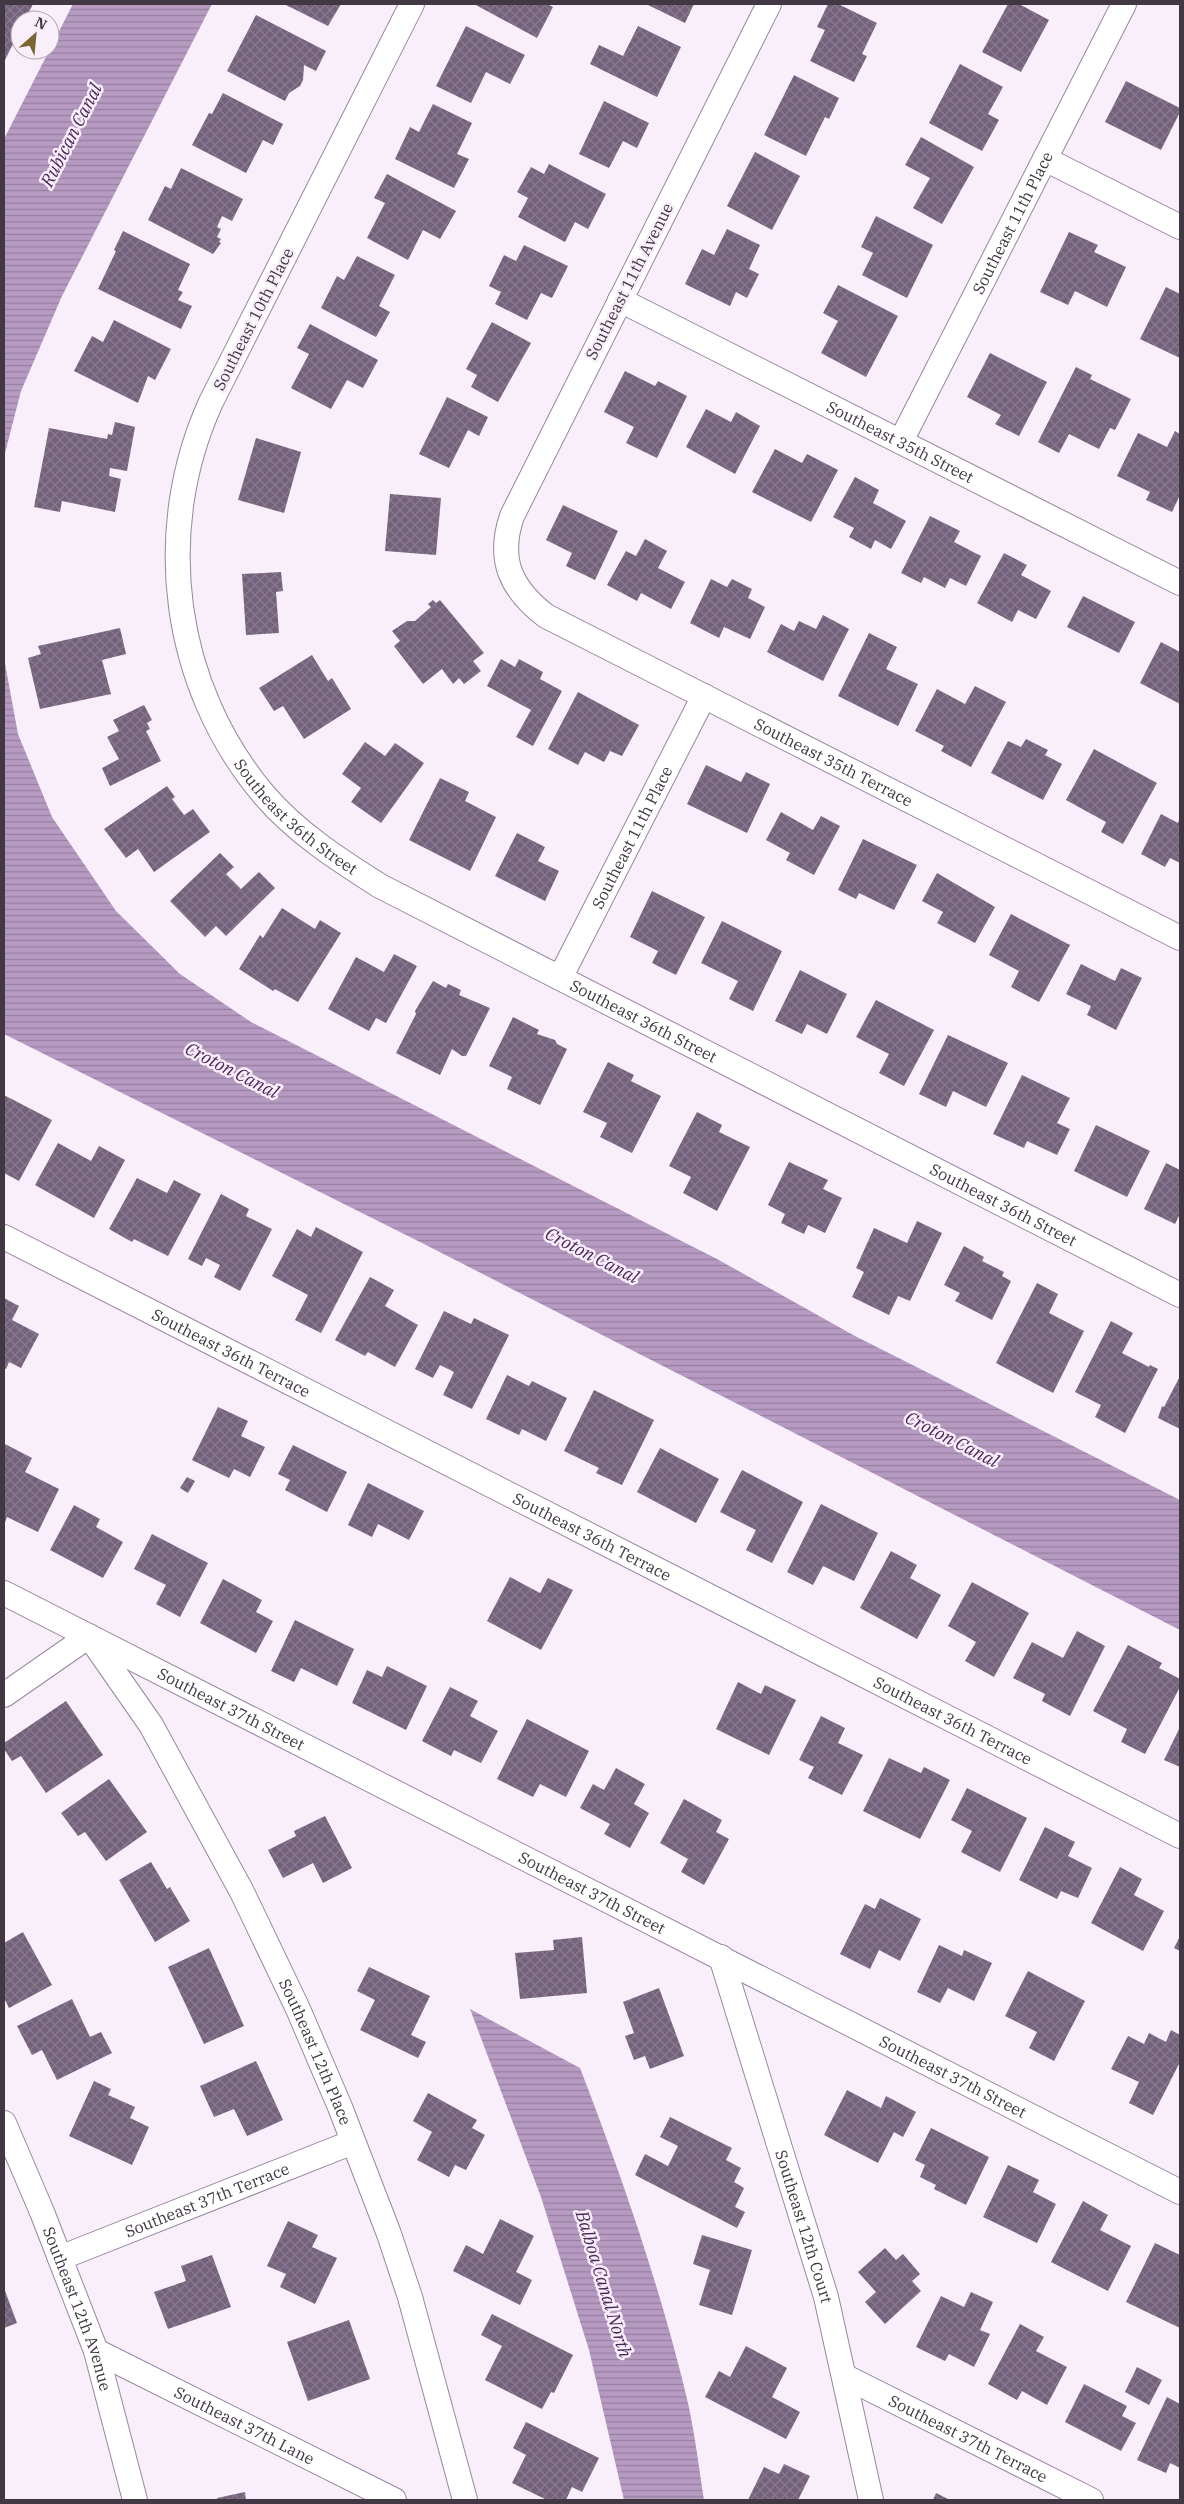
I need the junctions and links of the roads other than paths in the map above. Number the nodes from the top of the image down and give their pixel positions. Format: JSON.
{"nodes":[{"id":1,"x":412,"y":4,"type":"edge"},
{"id":2,"x":769,"y":4,"type":"edge"},
{"id":3,"x":1124,"y":4,"type":"edge"},
{"id":4,"x":1045,"y":159,"type":"junction"},
{"id":5,"x":1180,"y":227,"type":"edge"},
{"id":6,"x":620,"y":300,"type":"junction"},
{"id":7,"x":901,"y":441,"type":"junction"},
{"id":8,"x":508,"y":563,"type":"joint"},
{"id":9,"x":1180,"y":583,"type":"edge"},
{"id":10,"x":190,"y":656,"type":"joint"},
{"id":11,"x":704,"y":696,"type":"junction"},
{"id":12,"x":1180,"y":938,"type":"edge"},
{"id":13,"x":560,"y":978,"type":"junction"},
{"id":14,"x":4,"y":1236,"type":"edge"},
{"id":15,"x":1180,"y":1295,"type":"edge"},
{"id":16,"x":4,"y":1593,"type":"edge"},
{"id":17,"x":89,"y":1636,"type":"junction"},
{"id":18,"x":4,"y":1695,"type":"edge"},
{"id":19,"x":1180,"y":1836,"type":"edge"},
{"id":20,"x":721,"y":1957,"type":"junction"},
{"id":21,"x":4,"y":2123,"type":"edge"},
{"id":22,"x":353,"y":2142,"type":"junction"},
{"id":23,"x":1180,"y":2192,"type":"edge"},
{"id":24,"x":60,"y":2258,"type":"junction"},
{"id":25,"x":96,"y":2351,"type":"junction"},
{"id":26,"x":844,"y":2376,"type":"junction"},
{"id":27,"x":135,"y":2500,"type":"edge"},
{"id":28,"x":394,"y":2500,"type":"edge"},
{"id":29,"x":465,"y":2500,"type":"edge"},
{"id":30,"x":871,"y":2500,"type":"edge"},
{"id":31,"x":1091,"y":2500,"type":"edge"}],
"edges":[{"from":1,"to":10,"type":"street","name":"Southeast 10th Place"},
{"from":2,"to":6,"type":"street","name":"Southeast 11th Avenue"},
{"from":3,"to":4,"type":"street","name":"Southeast 11th Place"},
{"from":4,"to":5,"type":"street"},
{"from":4,"to":7,"type":"street","name":"Southeast 11th Place"},
{"from":6,"to":7,"type":"street","name":"Southeast 35th Street"},
{"from":6,"to":8,"type":"street","name":"Southeast 11th Avenue"},
{"from":7,"to":9,"type":"street","name":"Southeast 35th Street"},
{"from":8,"to":11,"type":"street","name":"Southeast 35th Terrace"},
{"from":10,"to":13,"type":"street","name":"Southeast 36th Street"},
{"from":11,"to":12,"type":"street","name":"Southeast 35th Terrace"},
{"from":11,"to":13,"type":"street","name":"Southeast 11th Place"},
{"from":13,"to":15,"type":"street","name":"Southeast 36th Street"},
{"from":14,"to":19,"type":"street","name":"Southeast 36th Terrace"},
{"from":16,"to":17,"type":"street","name":"Southeast 37th Street"},
{"from":17,"to":18,"type":"street"},
{"from":17,"to":20,"type":"street","name":"Southeast 37th Street"},
{"from":17,"to":22,"type":"street","name":"Southeast 12th Place"},
{"from":20,"to":23,"type":"street","name":"Southeast 37th Street"},
{"from":20,"to":26,"type":"street","name":"Southeast 12th Court"},
{"from":21,"to":24,"type":"street","name":"Southeast 12th Avenue"},
{"from":22,"to":24,"type":"street","name":"Southeast 37th Terrace"},
{"from":22,"to":29,"type":"street","name":"Southeast 12th Place"},
{"from":24,"to":25,"type":"street","name":"Southeast 12th Avenue"},
{"from":25,"to":27,"type":"street","name":"Southeast 12th Avenue"},
{"from":25,"to":28,"type":"street","name":"Southeast 37th Lane"},
{"from":26,"to":30,"type":"street","name":"Southeast 12th Court"},
{"from":26,"to":31,"type":"street","name":"Southeast 37th Terrace"}]}
